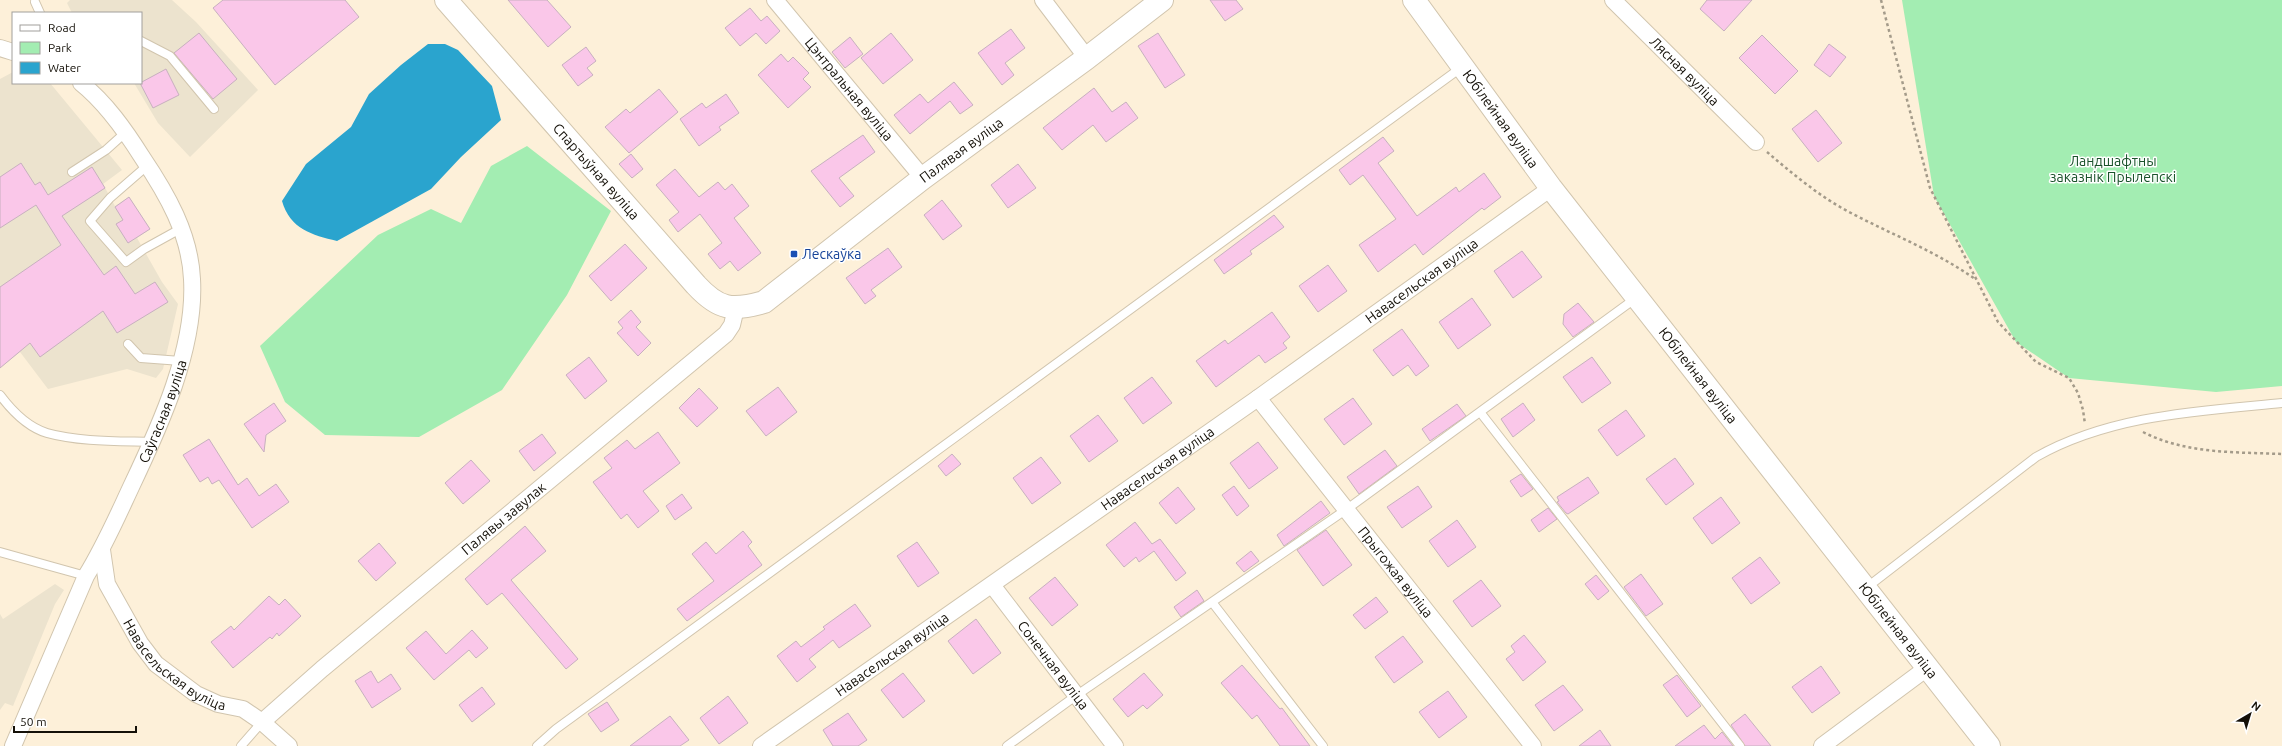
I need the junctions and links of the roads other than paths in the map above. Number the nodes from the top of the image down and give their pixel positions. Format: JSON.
{"nodes":[{"id":1,"x":446,"y":0,"type":"edge"},
{"id":2,"x":775,"y":0,"type":"edge"},
{"id":3,"x":1043,"y":0,"type":"edge"},
{"id":4,"x":1162,"y":0,"type":"edge"},
{"id":5,"x":1414,"y":0,"type":"edge"},
{"id":6,"x":1613,"y":0,"type":"edge"},
{"id":7,"x":35,"y":2,"type":"dead end"},
{"id":8,"x":40,"y":12,"type":"edge"},
{"id":9,"x":142,"y":42,"type":"edge"},
{"id":10,"x":0,"y":48,"type":"edge"},
{"id":11,"x":12,"y":52,"type":"edge"},
{"id":12,"x":1087,"y":58,"type":"junction"},
{"id":13,"x":1463,"y":67,"type":"junction"},
{"id":14,"x":81,"y":84,"type":"edge"},
{"id":15,"x":214,"y":109,"type":"dead end"},
{"id":16,"x":126,"y":132,"type":"junction"},
{"id":17,"x":1756,"y":142,"type":"road end"},
{"id":18,"x":148,"y":165,"type":"junction"},
{"id":19,"x":72,"y":172,"type":"dead end"},
{"id":20,"x":924,"y":178,"type":"junction"},
{"id":21,"x":1551,"y":188,"type":"junction"},
{"id":22,"x":182,"y":228,"type":"junction"},
{"id":23,"x":1637,"y":297,"type":"junction"},
{"id":24,"x":764,"y":302,"type":"joint"},
{"id":25,"x":736,"y":308,"type":"junction"},
{"id":26,"x":128,"y":344,"type":"dead end"},
{"id":27,"x":181,"y":361,"type":"junction"},
{"id":28,"x":0,"y":395,"type":"edge"},
{"id":29,"x":1258,"y":398,"type":"junction"},
{"id":30,"x":2282,"y":403,"type":"edge"},
{"id":31,"x":1480,"y":412,"type":"junction"},
{"id":32,"x":152,"y":442,"type":"junction"},
{"id":33,"x":1347,"y":509,"type":"junction"},
{"id":34,"x":102,"y":550,"type":"junction"},
{"id":35,"x":0,"y":552,"type":"edge"},
{"id":36,"x":86,"y":576,"type":"junction"},
{"id":37,"x":992,"y":585,"type":"junction"},
{"id":38,"x":1865,"y":588,"type":"junction"},
{"id":39,"x":1212,"y":602,"type":"junction"},
{"id":40,"x":1927,"y":668,"type":"junction"},
{"id":41,"x":1077,"y":696,"type":"junction"},
{"id":42,"x":262,"y":722,"type":"junction"},
{"id":43,"x":13,"y":746,"type":"edge"},
{"id":44,"x":241,"y":746,"type":"edge"},
{"id":45,"x":289,"y":746,"type":"edge"},
{"id":46,"x":537,"y":746,"type":"edge"},
{"id":47,"x":761,"y":746,"type":"edge"},
{"id":48,"x":1007,"y":746,"type":"edge"},
{"id":49,"x":1115,"y":746,"type":"edge"},
{"id":50,"x":1323,"y":746,"type":"edge"},
{"id":51,"x":1533,"y":746,"type":"edge"},
{"id":52,"x":1740,"y":746,"type":"edge"},
{"id":53,"x":1822,"y":746,"type":"edge"},
{"id":54,"x":1989,"y":746,"type":"edge"}],
"edges":[{"from":1,"to":25,"type":"main road","name":"Спартыўная вуліца"},
{"from":2,"to":20,"type":"street","name":"Цэнтральная вуліца"},
{"from":3,"to":12,"type":"street"},
{"from":4,"to":12,"type":"main road","name":"Палявая вуліца"},
{"from":5,"to":13,"type":"main road","name":"Юбілейная вуліца"},
{"from":6,"to":17,"type":"street","name":"Лясная вуліца"},
{"from":7,"to":8,"type":"lane"},
{"from":9,"to":15,"type":"lane"},
{"from":10,"to":11,"type":"street"},
{"from":12,"to":20,"type":"main road","name":"Палявая вуліца"},
{"from":13,"to":21,"type":"main road","name":"Юбілейная вуліца"},
{"from":13,"to":46,"type":"lane"},
{"from":14,"to":16,"type":"street","name":"Саўгасная вуліца"},
{"from":16,"to":18,"type":"street","name":"Саўгасная вуліца"},
{"from":16,"to":19,"type":"lane"},
{"from":18,"to":22,"type":"street","name":"Саўгасная вуліца"},
{"from":18,"to":22,"type":"lane"},
{"from":20,"to":24,"type":"main road","name":"Палявая вуліца"},
{"from":21,"to":23,"type":"main road","name":"Юбілейная вуліца"},
{"from":21,"to":29,"type":"street","name":"Навасельская вуліца"},
{"from":22,"to":27,"type":"street","name":"Саўгасная вуліца"},
{"from":23,"to":31,"type":"lane"},
{"from":23,"to":38,"type":"main road","name":"Юбілейная вуліца"},
{"from":24,"to":25,"type":"main road","name":"Спартыўная вуліца"},
{"from":25,"to":42,"type":"street","name":"Палявы завулак"},
{"from":26,"to":27,"type":"lane"},
{"from":27,"to":32,"type":"street","name":"Саўгасная вуліца"},
{"from":28,"to":32,"type":"lane"},
{"from":29,"to":33,"type":"street","name":"Прыгожая вуліца"},
{"from":29,"to":37,"type":"street","name":"Навасельская вуліца"},
{"from":30,"to":38,"type":"lane"},
{"from":31,"to":33,"type":"lane"},
{"from":31,"to":52,"type":"lane"},
{"from":32,"to":34,"type":"street","name":"Саўгасная вуліца"},
{"from":33,"to":39,"type":"lane"},
{"from":33,"to":51,"type":"street","name":"Прыгожая вуліца"},
{"from":34,"to":36,"type":"street","name":"Саўгасная вуліца"},
{"from":34,"to":42,"type":"street","name":"Навасельская вуліца"},
{"from":35,"to":36,"type":"lane"},
{"from":36,"to":43,"type":"street","name":"Саўгасная вуліца"},
{"from":37,"to":41,"type":"street","name":"Сонечная вуліца"},
{"from":37,"to":47,"type":"street","name":"Навасельская вуліца"},
{"from":38,"to":40,"type":"main road","name":"Юбілейная вуліца"},
{"from":39,"to":41,"type":"lane"},
{"from":39,"to":50,"type":"lane"},
{"from":40,"to":53,"type":"street"},
{"from":40,"to":54,"type":"main road","name":"Юбілейная вуліца"},
{"from":41,"to":48,"type":"lane"},
{"from":41,"to":49,"type":"street","name":"Сонечная вуліца"},
{"from":42,"to":44,"type":"lane"},
{"from":42,"to":45,"type":"street","name":"Навасельская вуліца"}]}
